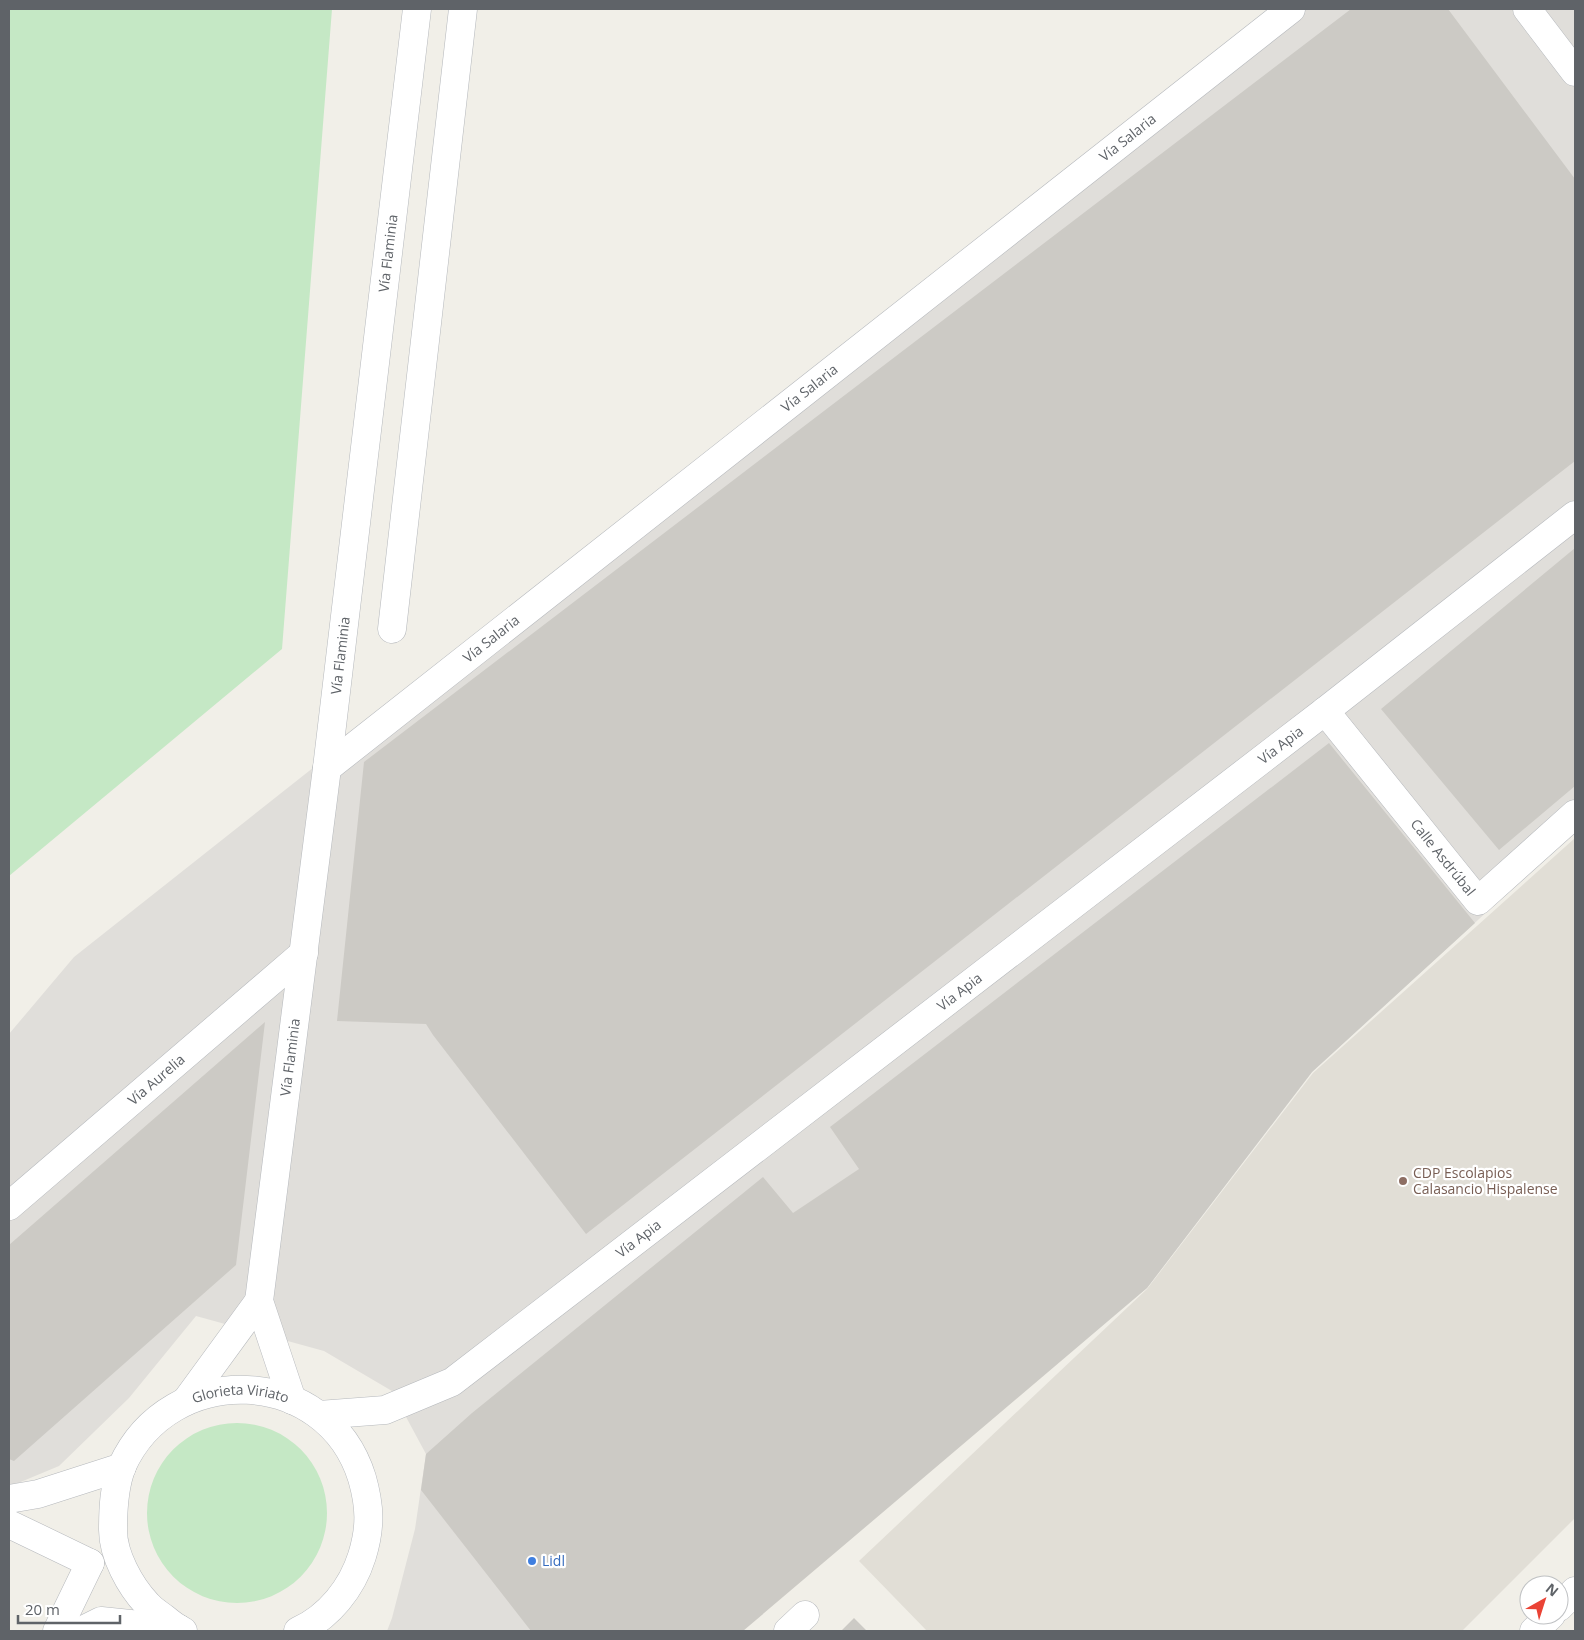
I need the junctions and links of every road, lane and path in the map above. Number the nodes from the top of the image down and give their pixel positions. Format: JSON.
{"nodes":[{"id":1,"x":417,"y":9,"type":"edge"},
{"id":2,"x":463,"y":9,"type":"edge"},
{"id":3,"x":1291,"y":9,"type":"edge"},
{"id":4,"x":1527,"y":9,"type":"edge"},
{"id":5,"x":1575,"y":72,"type":"edge"},
{"id":6,"x":1575,"y":515,"type":"edge"},
{"id":7,"x":392,"y":629,"type":"dead end"},
{"id":8,"x":1325,"y":711,"type":"junction"},
{"id":9,"x":327,"y":768,"type":"junction"},
{"id":10,"x":1575,"y":814,"type":"edge"},
{"id":11,"x":304,"y":953,"type":"junction"},
{"id":12,"x":9,"y":1206,"type":"edge"},
{"id":13,"x":259,"y":1301,"type":"junction"},
{"id":14,"x":186,"y":1400,"type":"junction"},
{"id":15,"x":292,"y":1400,"type":"junction"},
{"id":16,"x":319,"y":1414,"type":"junction"},
{"id":17,"x":122,"y":1467,"type":"junction"},
{"id":18,"x":9,"y":1499,"type":"edge"},
{"id":19,"x":9,"y":1524,"type":"edge"},
{"id":20,"x":118,"y":1556,"type":"junction"},
{"id":21,"x":90,"y":1563,"type":"junction"},
{"id":22,"x":335,"y":1604,"type":"junction"},
{"id":23,"x":181,"y":1630,"type":"edge"},
{"id":24,"x":57,"y":1631,"type":"edge"},
{"id":25,"x":81,"y":1631,"type":"edge"},
{"id":26,"x":298,"y":1631,"type":"edge"},
{"id":27,"x":340,"y":1631,"type":"edge"}],
"edges":[{"from":1,"to":9,"type":"street","name":"Vía Flaminia"},
{"from":2,"to":7,"type":"street"},
{"from":3,"to":9,"type":"street","name":"Vía Salaria"},
{"from":4,"to":5,"type":"street"},
{"from":6,"to":8,"type":"street","name":"Vía Apia"},
{"from":8,"to":10,"type":"street","name":"Calle Asdrúbal"},
{"from":8,"to":16,"type":"street","name":"Vía Apia"},
{"from":9,"to":11,"type":"street","name":"Vía Flaminia"},
{"from":11,"to":12,"type":"street","name":"Vía Aurelia"},
{"from":11,"to":13,"type":"street","name":"Vía Flaminia"},
{"from":13,"to":14,"type":"street","name":"Vía Flaminia"},
{"from":13,"to":15,"type":"street","name":"Vía Flaminia"},
{"from":14,"to":15,"type":"street","name":"Glorieta Viriato"},
{"from":14,"to":17,"type":"street","name":"Glorieta Viriato"},
{"from":15,"to":16,"type":"street","name":"Glorieta Viriato"},
{"from":16,"to":22,"type":"street","name":"Glorieta Viriato"},
{"from":17,"to":18,"type":"street"},
{"from":17,"to":20,"type":"street","name":"Glorieta Viriato"},
{"from":19,"to":21,"type":"street"},
{"from":20,"to":21,"type":"street"},
{"from":20,"to":23,"type":"street","name":"Glorieta Viriato"},
{"from":21,"to":24,"type":"street"},
{"from":22,"to":26,"type":"street","name":"Glorieta Viriato"},
{"from":22,"to":27,"type":"street"},
{"from":23,"to":25,"type":"street"}]}
